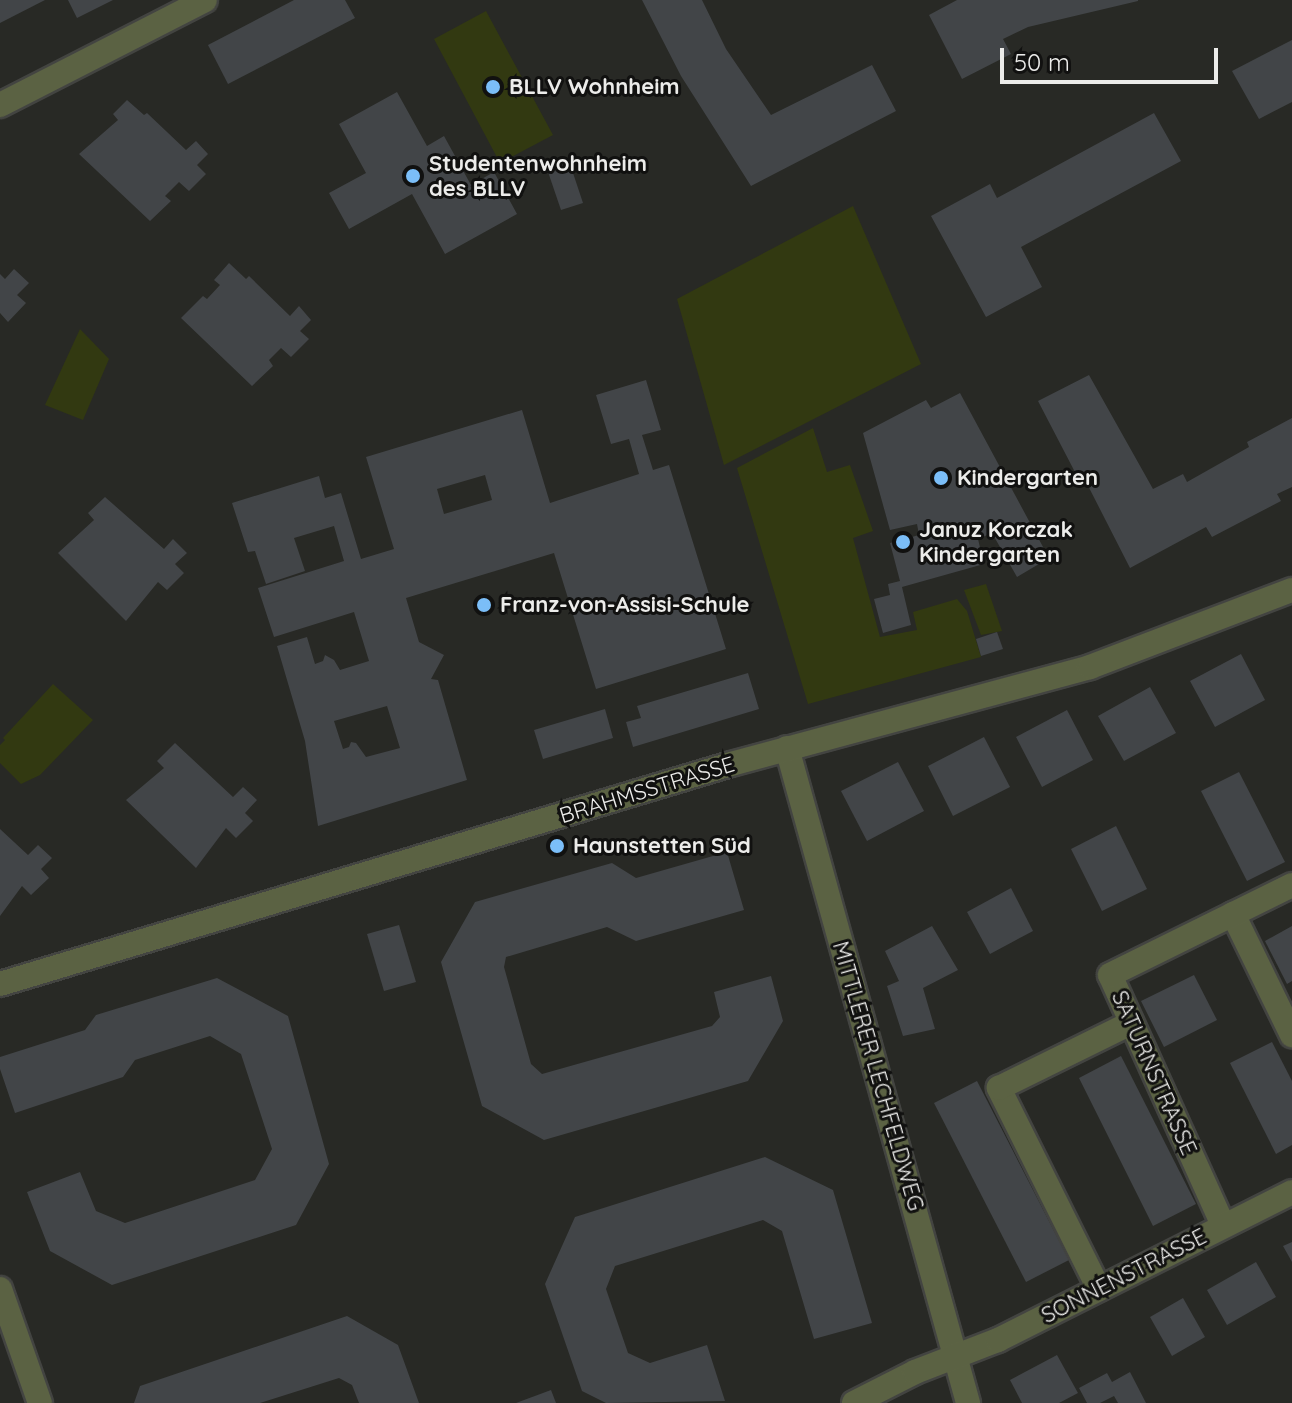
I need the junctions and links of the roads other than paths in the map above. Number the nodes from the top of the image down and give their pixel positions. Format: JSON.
{"nodes":[{"id":1,"x":205,"y":0,"type":"edge"},
{"id":2,"x":0,"y":105,"type":"edge"},
{"id":3,"x":1292,"y":590,"type":"edge"},
{"id":4,"x":787,"y":748,"type":"junction"},
{"id":5,"x":1292,"y":885,"type":"edge"},
{"id":6,"x":1233,"y":914,"type":"junction"},
{"id":7,"x":0,"y":984,"type":"edge"},
{"id":8,"x":1131,"y":1023,"type":"junction"},
{"id":9,"x":1292,"y":1035,"type":"edge"},
{"id":10,"x":1292,"y":1192,"type":"edge"},
{"id":11,"x":1223,"y":1225,"type":"junction"},
{"id":12,"x":0,"y":1289,"type":"edge"},
{"id":13,"x":1099,"y":1289,"type":"junction"},
{"id":14,"x":955,"y":1357,"type":"junction"},
{"id":15,"x":40,"y":1403,"type":"edge"},
{"id":16,"x":854,"y":1403,"type":"edge"},
{"id":17,"x":968,"y":1403,"type":"edge"}],
"edges":[{"from":1,"to":2,"type":"street"},
{"from":3,"to":4,"type":"street","name":"BRAHMSSTRASSE"},
{"from":4,"to":7,"type":"street","name":"BRAHMSSTRASSE"},
{"from":4,"to":14,"type":"street","name":"MITTLERER LECHFELDWEG"},
{"from":5,"to":6,"type":"street","name":"SATURNSTRASSE"},
{"from":6,"to":8,"type":"street","name":"SATURNSTRASSE"},
{"from":6,"to":9,"type":"street"},
{"from":8,"to":11,"type":"street","name":"SATURNSTRASSE"},
{"from":8,"to":13,"type":"street"},
{"from":10,"to":11,"type":"street","name":"SONNENSTRASSE"},
{"from":11,"to":13,"type":"street","name":"SONNENSTRASSE"},
{"from":12,"to":15,"type":"street"},
{"from":13,"to":14,"type":"street","name":"SONNENSTRASSE"},
{"from":14,"to":16,"type":"street","name":"SONNENSTRASSE"},
{"from":14,"to":17,"type":"street","name":"MITTLERER LECHFELDWEG"}]}
